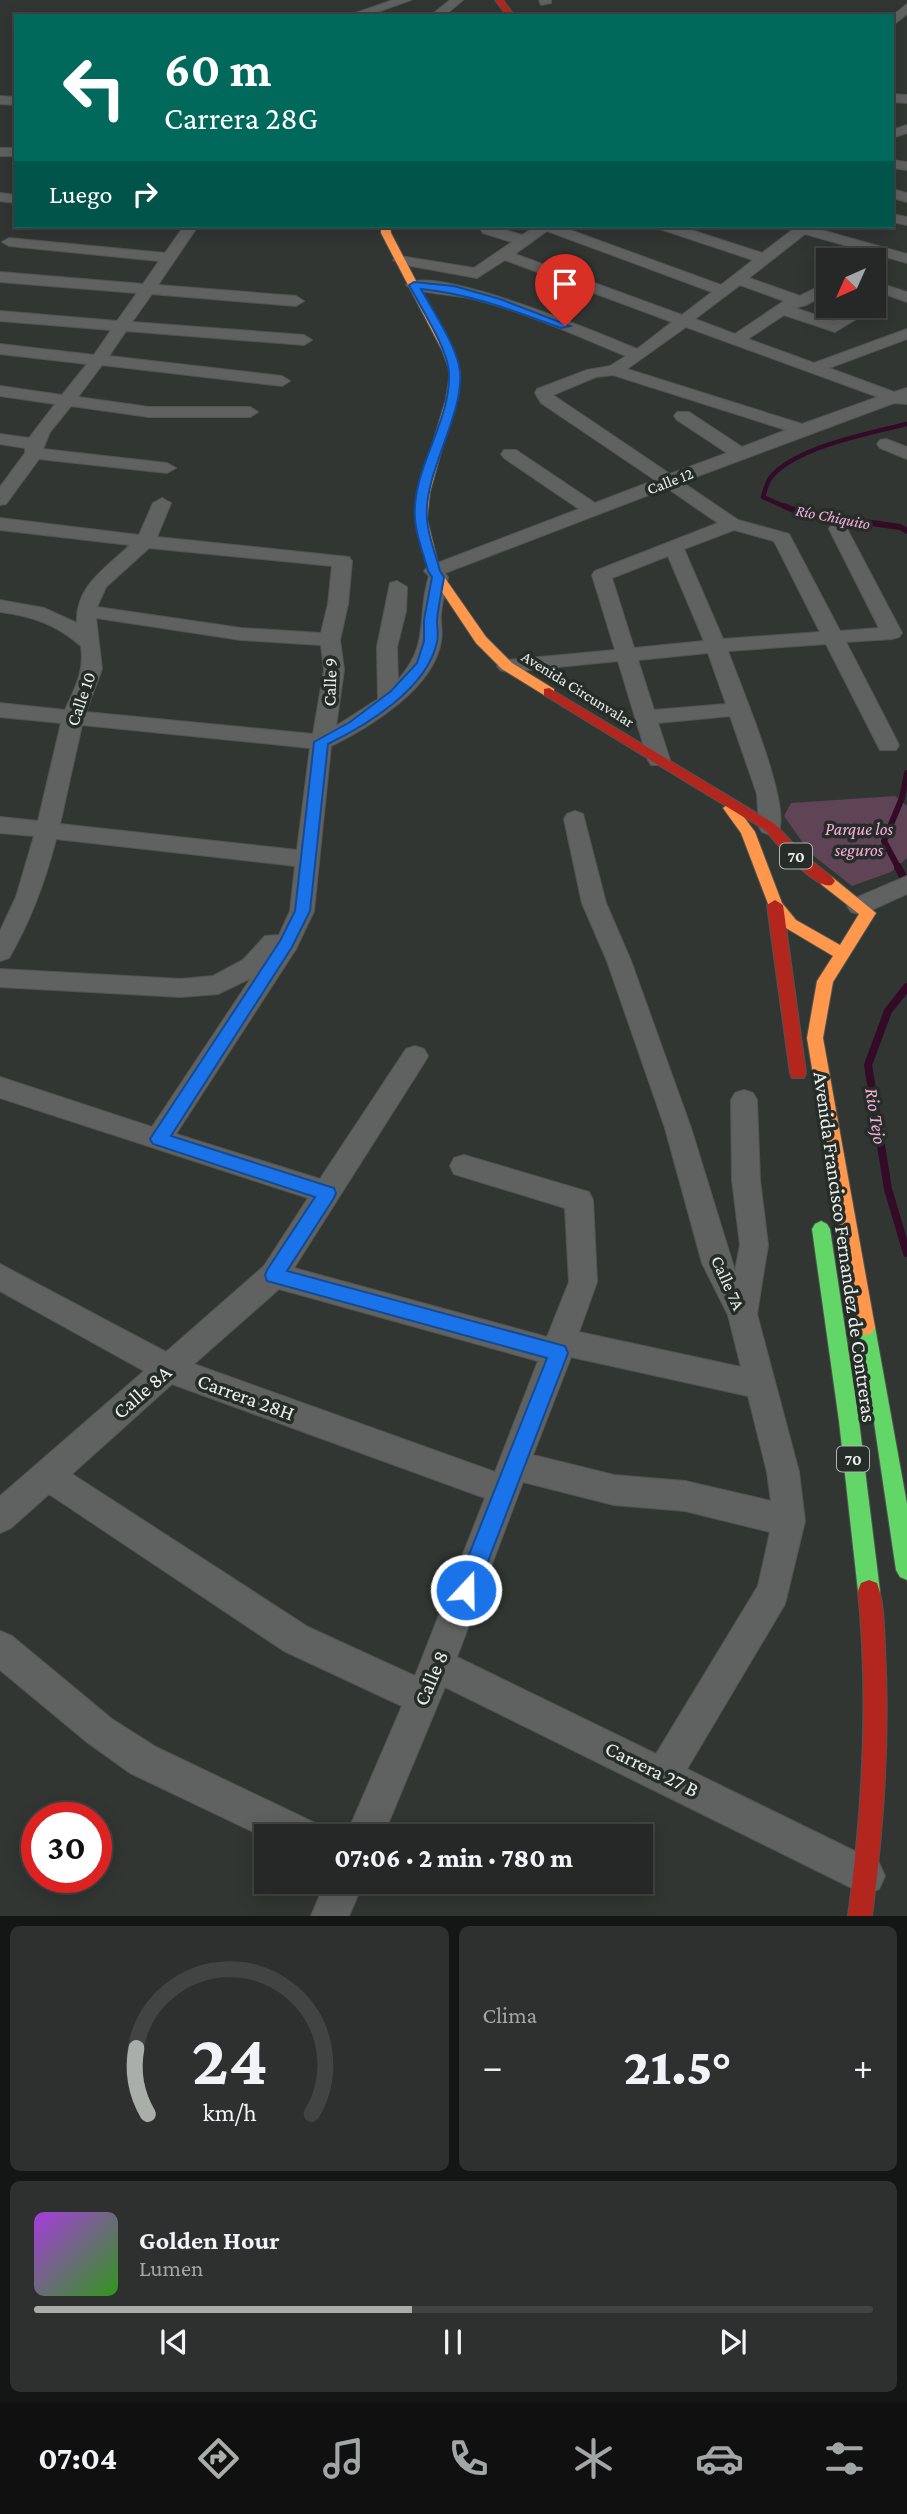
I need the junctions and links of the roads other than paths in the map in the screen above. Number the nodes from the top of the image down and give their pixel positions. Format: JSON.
{"nodes":[{"id":1,"x":405,"y":0,"type":"edge"},
{"id":2,"x":457,"y":0,"type":"edge"},
{"id":3,"x":360,"y":14,"type":"edge"},
{"id":4,"x":438,"y":14,"type":"edge"},
{"id":5,"x":190,"y":228,"type":"edge"},
{"id":6,"x":385,"y":228,"type":"edge"},
{"id":7,"x":490,"y":228,"type":"edge"},
{"id":8,"x":542,"y":228,"type":"edge"},
{"id":9,"x":551,"y":228,"type":"edge"},
{"id":10,"x":671,"y":228,"type":"edge"},
{"id":11,"x":796,"y":228,"type":"edge"},
{"id":12,"x":800,"y":228,"type":"edge"},
{"id":13,"x":522,"y":240,"type":"junction"},
{"id":14,"x":9,"y":242,"type":"dead end"},
{"id":15,"x":138,"y":255,"type":"junction"},
{"id":16,"x":504,"y":255,"type":"junction"},
{"id":17,"x":169,"y":258,"type":"junction"},
{"id":18,"x":764,"y":259,"type":"junction"},
{"id":19,"x":907,"y":259,"type":"edge"},
{"id":20,"x":400,"y":260,"type":"junction"},
{"id":21,"x":0,"y":277,"type":"edge"},
{"id":22,"x":739,"y":279,"type":"junction"},
{"id":23,"x":414,"y":285,"type":"junction"},
{"id":24,"x":110,"y":288,"type":"junction"},
{"id":25,"x":145,"y":290,"type":"junction"},
{"id":26,"x":724,"y":291,"type":"junction"},
{"id":27,"x":816,"y":294,"type":"edge"},
{"id":28,"x":296,"y":301,"type":"dead end"},
{"id":29,"x":790,"y":305,"type":"junction"},
{"id":30,"x":0,"y":316,"type":"edge"},
{"id":31,"x":816,"y":318,"type":"edge"},
{"id":32,"x":817,"y":318,"type":"edge"},
{"id":33,"x":850,"y":318,"type":"edge"},
{"id":34,"x":684,"y":322,"type":"junction"},
{"id":35,"x":123,"y":324,"type":"junction"},
{"id":36,"x":907,"y":334,"type":"edge"},
{"id":37,"x":304,"y":340,"type":"dead end"},
{"id":38,"x":736,"y":340,"type":"junction"},
{"id":39,"x":0,"y":349,"type":"edge"},
{"id":40,"x":639,"y":355,"type":"junction"},
{"id":41,"x":98,"y":359,"type":"junction"},
{"id":42,"x":814,"y":368,"type":"junction"},
{"id":43,"x":614,"y":370,"type":"junction"},
{"id":44,"x":282,"y":381,"type":"dead end"},
{"id":45,"x":0,"y":391,"type":"edge"},
{"id":46,"x":903,"y":398,"type":"edge"},
{"id":47,"x":67,"y":399,"type":"junction"},
{"id":48,"x":250,"y":412,"type":"dead end"},
{"id":49,"x":683,"y":416,"type":"dead end"},
{"id":50,"x":802,"y":430,"type":"junction"},
{"id":51,"x":0,"y":439,"type":"edge"},
{"id":52,"x":886,"y":444,"type":"dead end"},
{"id":53,"x":34,"y":448,"type":"junction"},
{"id":54,"x":510,"y":454,"type":"dead end"},
{"id":55,"x":741,"y":454,"type":"junction"},
{"id":56,"x":907,"y":454,"type":"edge"},
{"id":57,"x":167,"y":468,"type":"dead end"},
{"id":58,"x":670,"y":482,"type":"junction"},
{"id":59,"x":0,"y":500,"type":"edge"},
{"id":60,"x":162,"y":503,"type":"dead end"},
{"id":61,"x":593,"y":510,"type":"junction"},
{"id":62,"x":0,"y":524,"type":"edge"},
{"id":63,"x":732,"y":524,"type":"junction"},
{"id":64,"x":838,"y":529,"type":"dead end"},
{"id":65,"x":145,"y":541,"type":"junction"},
{"id":66,"x":673,"y":546,"type":"junction"},
{"id":67,"x":436,"y":574,"type":"junction"},
{"id":68,"x":397,"y":587,"type":"dead end"},
{"id":69,"x":0,"y":606,"type":"edge"},
{"id":70,"x":86,"y":611,"type":"junction"},
{"id":71,"x":832,"y":635,"type":"junction"},
{"id":72,"x":330,"y":640,"type":"junction"},
{"id":73,"x":88,"y":642,"type":"junction"},
{"id":74,"x":716,"y":646,"type":"junction"},
{"id":75,"x":626,"y":654,"type":"junction"},
{"id":76,"x":507,"y":666,"type":"junction"},
{"id":77,"x":388,"y":701,"type":"junction"},
{"id":78,"x":738,"y":709,"type":"junction"},
{"id":79,"x":0,"y":710,"type":"edge"},
{"id":80,"x":73,"y":716,"type":"junction"},
{"id":81,"x":646,"y":718,"type":"junction"},
{"id":82,"x":321,"y":742,"type":"junction"},
{"id":83,"x":888,"y":745,"type":"dead end"},
{"id":84,"x":659,"y":760,"type":"junction"},
{"id":85,"x":724,"y":801,"type":"junction"},
{"id":86,"x":575,"y":820,"type":"dead end"},
{"id":87,"x":0,"y":825,"type":"edge"},
{"id":88,"x":770,"y":827,"type":"junction"},
{"id":89,"x":50,"y":829,"type":"junction"},
{"id":90,"x":307,"y":859,"type":"junction"},
{"id":91,"x":897,"y":889,"type":"edge"},
{"id":92,"x":775,"y":905,"type":"junction"},
{"id":93,"x":302,"y":911,"type":"junction"},
{"id":94,"x":858,"y":911,"type":"junction"},
{"id":95,"x":820,"y":934,"type":"junction"},
{"id":96,"x":0,"y":952,"type":"edge"},
{"id":97,"x":841,"y":953,"type":"junction"},
{"id":98,"x":0,"y":978,"type":"edge"},
{"id":99,"x":788,"y":1005,"type":"junction"},
{"id":100,"x":415,"y":1056,"type":"dead end"},
{"id":101,"x":0,"y":1087,"type":"edge"},
{"id":102,"x":800,"y":1087,"type":"dead end"},
{"id":103,"x":744,"y":1100,"type":"dead end"},
{"id":104,"x":159,"y":1139,"type":"junction"},
{"id":105,"x":464,"y":1166,"type":"dead end"},
{"id":106,"x":327,"y":1193,"type":"junction"},
{"id":107,"x":818,"y":1211,"type":"dead end"},
{"id":108,"x":274,"y":1275,"type":"junction"},
{"id":109,"x":0,"y":1276,"type":"edge"},
{"id":110,"x":742,"y":1314,"type":"junction"},
{"id":111,"x":560,"y":1348,"type":"junction"},
{"id":112,"x":169,"y":1369,"type":"junction"},
{"id":113,"x":759,"y":1385,"type":"junction"},
{"id":114,"x":849,"y":1421,"type":"junction"},
{"id":115,"x":895,"y":1423,"type":"edge"},
{"id":116,"x":47,"y":1475,"type":"junction"},
{"id":117,"x":509,"y":1478,"type":"junction"},
{"id":118,"x":0,"y":1517,"type":"edge"},
{"id":119,"x":789,"y":1521,"type":"junction"},
{"id":120,"x":907,"y":1565,"type":"edge"},
{"id":121,"x":0,"y":1648,"type":"edge"},
{"id":122,"x":437,"y":1665,"type":"junction"},
{"id":123,"x":423,"y":1698,"type":"junction"},
{"id":124,"x":664,"y":1775,"type":"junction"},
{"id":125,"x":277,"y":1824,"type":"edge"},
{"id":126,"x":369,"y":1824,"type":"edge"},
{"id":127,"x":866,"y":1876,"type":"junction"},
{"id":128,"x":339,"y":1894,"type":"edge"},
{"id":129,"x":330,"y":1916,"type":"edge"},
{"id":130,"x":860,"y":1916,"type":"edge"}],
"edges":[{"from":1,"to":3,"type":"street"},
{"from":2,"to":4,"type":"street"},
{"from":5,"to":17,"type":"street"},
{"from":6,"to":20,"type":"main road","name":"Avenida Circunvalar","number":"70"},
{"from":7,"to":13,"type":"street"},
{"from":8,"to":13,"type":"street"},
{"from":9,"to":26,"type":"street"},
{"from":10,"to":18,"type":"street"},
{"from":11,"to":18,"type":"street"},
{"from":12,"to":19,"type":"street"},
{"from":13,"to":16,"type":"street"},
{"from":14,"to":15,"type":"street"},
{"from":15,"to":17,"type":"street"},
{"from":15,"to":24,"type":"street"},
{"from":16,"to":20,"type":"street"},
{"from":16,"to":34,"type":"street"},
{"from":17,"to":25,"type":"street"},
{"from":18,"to":22,"type":"street"},
{"from":20,"to":23,"type":"main road","name":"Avenida Circunvalar","number":"70"},
{"from":21,"to":24,"type":"street"},
{"from":22,"to":26,"type":"street"},
{"from":22,"to":29,"type":"street"},
{"from":23,"to":40,"type":"street"},
{"from":23,"to":67,"type":"main road","name":"Avenida Circunvalar","number":"70"},
{"from":24,"to":25,"type":"street"},
{"from":25,"to":28,"type":"street"},
{"from":25,"to":35,"type":"street"},
{"from":26,"to":34,"type":"street"},
{"from":27,"to":29,"type":"street"},
{"from":29,"to":31,"type":"street"},
{"from":29,"to":38,"type":"street"},
{"from":30,"to":35,"type":"street"},
{"from":32,"to":33,"type":"street"},
{"from":34,"to":38,"type":"street"},
{"from":34,"to":40,"type":"street"},
{"from":35,"to":37,"type":"street"},
{"from":35,"to":41,"type":"street"},
{"from":36,"to":42,"type":"street"},
{"from":38,"to":42,"type":"street"},
{"from":39,"to":41,"type":"street"},
{"from":40,"to":43,"type":"street"},
{"from":41,"to":44,"type":"street"},
{"from":41,"to":47,"type":"street"},
{"from":42,"to":46,"type":"street"},
{"from":43,"to":50,"type":"street"},
{"from":43,"to":58,"type":"street"},
{"from":45,"to":47,"type":"street"},
{"from":46,"to":50,"type":"street","name":"Calle 12"},
{"from":47,"to":48,"type":"street"},
{"from":47,"to":53,"type":"street"},
{"from":49,"to":55,"type":"street"},
{"from":50,"to":55,"type":"street","name":"Calle 12"},
{"from":51,"to":53,"type":"street"},
{"from":52,"to":56,"type":"street"},
{"from":53,"to":57,"type":"street"},
{"from":53,"to":59,"type":"street"},
{"from":54,"to":61,"type":"street"},
{"from":55,"to":58,"type":"street","name":"Calle 12"},
{"from":58,"to":61,"type":"street","name":"Calle 12"},
{"from":58,"to":63,"type":"street"},
{"from":60,"to":65,"type":"street"},
{"from":61,"to":67,"type":"street","name":"Calle 12"},
{"from":62,"to":65,"type":"street"},
{"from":63,"to":66,"type":"street"},
{"from":63,"to":71,"type":"street"},
{"from":64,"to":71,"type":"street"},
{"from":65,"to":70,"type":"street"},
{"from":65,"to":72,"type":"street","name":"Calle 9"},
{"from":66,"to":74,"type":"street"},
{"from":66,"to":75,"type":"street"},
{"from":67,"to":76,"type":"main road","name":"Avenida Circunvalar","number":"70"},
{"from":67,"to":77,"type":"street"},
{"from":68,"to":77,"type":"street"},
{"from":69,"to":73,"type":"street"},
{"from":70,"to":72,"type":"street"},
{"from":70,"to":73,"type":"street","name":"Calle 10"},
{"from":71,"to":74,"type":"street"},
{"from":71,"to":83,"type":"street"},
{"from":72,"to":82,"type":"street","name":"Calle 9"},
{"from":73,"to":80,"type":"street","name":"Calle 10"},
{"from":74,"to":75,"type":"street"},
{"from":74,"to":78,"type":"street"},
{"from":75,"to":76,"type":"street"},
{"from":75,"to":81,"type":"street"},
{"from":76,"to":84,"type":"main road","name":"Avenida Circunvalar","number":"70"},
{"from":77,"to":82,"type":"street"},
{"from":78,"to":81,"type":"street"},
{"from":78,"to":88,"type":"street"},
{"from":79,"to":80,"type":"street"},
{"from":80,"to":82,"type":"street"},
{"from":80,"to":89,"type":"street","name":"Calle 10"},
{"from":81,"to":84,"type":"street"},
{"from":82,"to":90,"type":"street","name":"Calle 9"},
{"from":84,"to":85,"type":"main road","name":"Avenida Circunvalar","number":"70"},
{"from":85,"to":88,"type":"main road","name":"Avenida Circunvalar","number":"70"},
{"from":85,"to":92,"type":"main road","name":"Avenida Circunvalar","number":"70"},
{"from":86,"to":110,"type":"street","name":"Calle 7A"},
{"from":87,"to":89,"type":"street"},
{"from":88,"to":94,"type":"main road","name":"Avenida Circunvalar","number":"70"},
{"from":89,"to":90,"type":"street"},
{"from":89,"to":96,"type":"street","name":"Calle 10"},
{"from":90,"to":93,"type":"street","name":"Calle 9"},
{"from":91,"to":94,"type":"street"},
{"from":92,"to":95,"type":"main road","name":"Avenida Circunvalar","number":"70"},
{"from":92,"to":99,"type":"main road"},
{"from":93,"to":98,"type":"street"},
{"from":93,"to":104,"type":"street","name":"Calle 9"},
{"from":94,"to":97,"type":"main road","name":"Avenida Francisco Fernandez de Contreras","number":"70"},
{"from":95,"to":97,"type":"main road","name":"Avenida Circunvalar","number":"70"},
{"from":95,"to":99,"type":"main road","name":"Avenida Francisco Fernandez de Contreras"},
{"from":97,"to":115,"type":"main road","name":"Avenida Francisco Fernandez de Contreras","number":"70"},
{"from":99,"to":102,"type":"main road","name":"Avenida Francisco Fernandez de Contreras"},
{"from":100,"to":106,"type":"street","name":"Calle 8A"},
{"from":101,"to":104,"type":"street"},
{"from":103,"to":110,"type":"street"},
{"from":104,"to":106,"type":"street"},
{"from":105,"to":111,"type":"street","name":"Calle 8"},
{"from":106,"to":108,"type":"street","name":"Calle 8A"},
{"from":107,"to":114,"type":"main road","name":"Avenida Francisco Fernandez de Contreras","number":"70"},
{"from":108,"to":111,"type":"street"},
{"from":108,"to":112,"type":"street","name":"Calle 8A"},
{"from":109,"to":112,"type":"street","name":"Carrera 28H"},
{"from":110,"to":113,"type":"street","name":"Calle 7A"},
{"from":111,"to":113,"type":"street"},
{"from":111,"to":117,"type":"street","name":"Calle 8"},
{"from":112,"to":116,"type":"street","name":"Calle 8A"},
{"from":112,"to":117,"type":"street","name":"Carrera 28H"},
{"from":113,"to":119,"type":"street","name":"Calle 7A"},
{"from":114,"to":115,"type":"street"},
{"from":114,"to":127,"type":"main road","name":"Avenida Francisco Fernandez de Contreras","number":"70"},
{"from":115,"to":120,"type":"main road","name":"Avenida Francisco Fernandez de Contreras","number":"70"},
{"from":116,"to":118,"type":"street","name":"Calle 8A"},
{"from":116,"to":123,"type":"street"},
{"from":117,"to":119,"type":"street","name":"Carrera 28H"},
{"from":117,"to":122,"type":"street","name":"Calle 8"},
{"from":119,"to":124,"type":"street","name":"Calle 7A"},
{"from":121,"to":125,"type":"street"},
{"from":122,"to":123,"type":"street","name":"Calle 8"},
{"from":122,"to":124,"type":"street","name":"Carrera 27 B"},
{"from":123,"to":126,"type":"street","name":"Calle 8"},
{"from":124,"to":127,"type":"street","name":"Carrera 27 B"},
{"from":127,"to":130,"type":"main road","name":"Avenida Francisco Fernandez de Contreras","number":"70"},
{"from":128,"to":129,"type":"street"}]}
